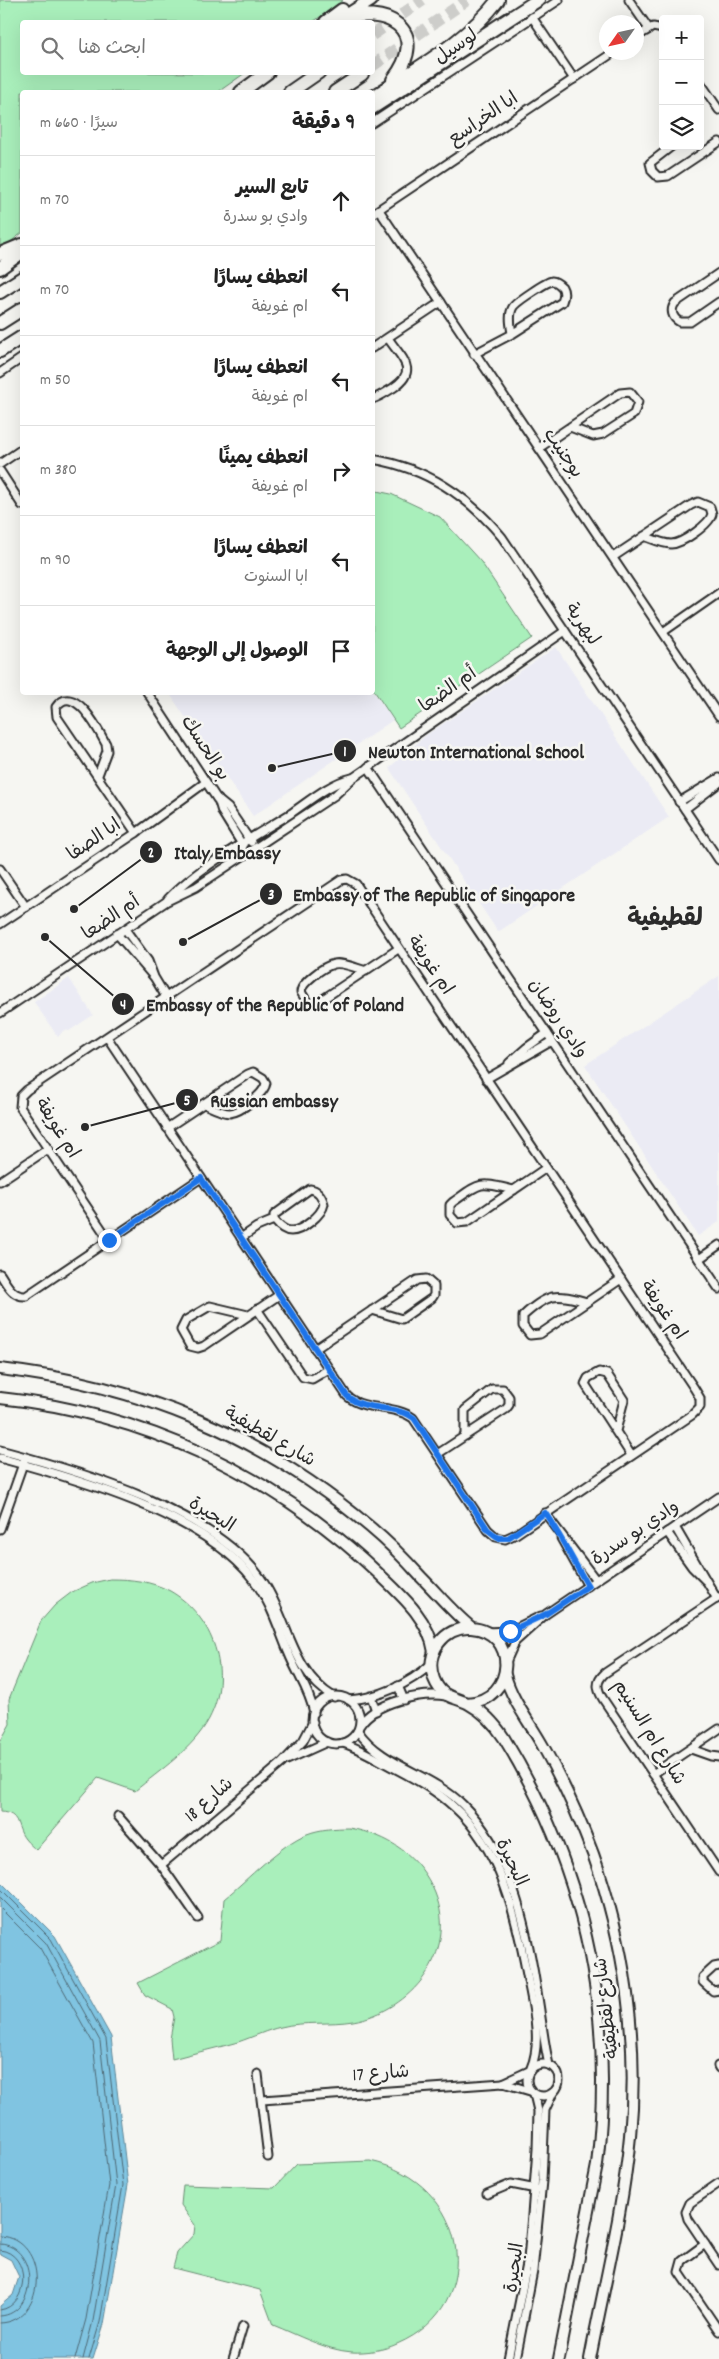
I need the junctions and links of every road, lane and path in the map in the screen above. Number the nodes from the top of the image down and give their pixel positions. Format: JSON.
{"nodes":[{"id":1,"x":356,"y":0,"type":"edge"},
{"id":2,"x":371,"y":0,"type":"edge"},
{"id":3,"x":498,"y":0,"type":"edge"},
{"id":4,"x":538,"y":0,"type":"edge"},
{"id":5,"x":559,"y":0,"type":"edge"},
{"id":6,"x":628,"y":0,"type":"edge"},
{"id":7,"x":532,"y":17,"type":"junction"},
{"id":8,"x":336,"y":20,"type":"edge"},
{"id":9,"x":337,"y":20,"type":"edge"},
{"id":10,"x":343,"y":20,"type":"edge"},
{"id":11,"x":659,"y":28,"type":"edge"},
{"id":12,"x":649,"y":29,"type":"junction"},
{"id":13,"x":644,"y":32,"type":"edge"},
{"id":14,"x":602,"y":60,"type":"edge"},
{"id":15,"x":264,"y":75,"type":"edge"},
{"id":16,"x":315,"y":75,"type":"edge"},
{"id":17,"x":360,"y":75,"type":"edge"},
{"id":18,"x":574,"y":79,"type":"junction"},
{"id":19,"x":387,"y":88,"type":"junction"},
{"id":20,"x":704,"y":88,"type":"edge"},
{"id":21,"x":244,"y":90,"type":"edge"},
{"id":22,"x":293,"y":90,"type":"edge"},
{"id":23,"x":338,"y":90,"type":"edge"},
{"id":24,"x":375,"y":96,"type":"edge"},
{"id":25,"x":375,"y":106,"type":"edge"},
{"id":26,"x":719,"y":110,"type":"edge"},
{"id":27,"x":375,"y":121,"type":"edge"},
{"id":28,"x":719,"y":142,"type":"edge"},
{"id":29,"x":667,"y":150,"type":"edge"},
{"id":30,"x":701,"y":150,"type":"edge"},
{"id":31,"x":703,"y":152,"type":"junction"},
{"id":32,"x":376,"y":212,"type":"edge"},
{"id":33,"x":20,"y":246,"type":"edge"},
{"id":34,"x":20,"y":253,"type":"edge"},
{"id":35,"x":0,"y":254,"type":"edge"},
{"id":36,"x":0,"y":268,"type":"edge"},
{"id":37,"x":719,"y":273,"type":"edge"},
{"id":38,"x":20,"y":279,"type":"edge"},
{"id":39,"x":0,"y":292,"type":"edge"},
{"id":40,"x":441,"y":302,"type":"junction"},
{"id":41,"x":719,"y":302,"type":"edge"},
{"id":42,"x":20,"y":310,"type":"edge"},
{"id":43,"x":0,"y":323,"type":"edge"},
{"id":44,"x":512,"y":334,"type":"junction"},
{"id":45,"x":20,"y":338,"type":"edge"},
{"id":46,"x":388,"y":338,"type":"junction"},
{"id":47,"x":375,"y":346,"type":"edge"},
{"id":48,"x":0,"y":352,"type":"edge"},
{"id":49,"x":474,"y":354,"type":"junction"},
{"id":50,"x":20,"y":359,"type":"edge"},
{"id":51,"x":0,"y":373,"type":"edge"},
{"id":52,"x":375,"y":398,"type":"edge"},
{"id":53,"x":570,"y":427,"type":"junction"},
{"id":54,"x":539,"y":448,"type":"junction"},
{"id":55,"x":20,"y":450,"type":"edge"},
{"id":56,"x":375,"y":459,"type":"edge"},
{"id":57,"x":0,"y":464,"type":"edge"},
{"id":58,"x":0,"y":471,"type":"edge"},
{"id":59,"x":20,"y":502,"type":"edge"},
{"id":60,"x":644,"y":536,"type":"junction"},
{"id":61,"x":613,"y":558,"type":"junction"},
{"id":62,"x":719,"y":593,"type":"edge"},
{"id":63,"x":565,"y":631,"type":"junction"},
{"id":64,"x":663,"y":632,"type":"junction"},
{"id":65,"x":149,"y":695,"type":"edge"},
{"id":66,"x":719,"y":716,"type":"edge"},
{"id":67,"x":368,"y":767,"type":"junction"},
{"id":68,"x":98,"y":775,"type":"junction"},
{"id":69,"x":353,"y":778,"type":"junction"},
{"id":70,"x":719,"y":778,"type":"edge"},
{"id":71,"x":206,"y":782,"type":"junction"},
{"id":72,"x":719,"y":783,"type":"edge"},
{"id":73,"x":217,"y":799,"type":"junction"},
{"id":74,"x":679,"y":802,"type":"junction"},
{"id":75,"x":685,"y":810,"type":"junction"},
{"id":76,"x":136,"y":833,"type":"junction"},
{"id":77,"x":249,"y":840,"type":"junction"},
{"id":78,"x":242,"y":844,"type":"junction"},
{"id":79,"x":254,"y":847,"type":"junction"},
{"id":80,"x":247,"y":852,"type":"junction"},
{"id":81,"x":719,"y":860,"type":"edge"},
{"id":82,"x":0,"y":869,"type":"edge"},
{"id":83,"x":167,"y":901,"type":"junction"},
{"id":84,"x":26,"y":907,"type":"junction"},
{"id":85,"x":0,"y":924,"type":"edge"},
{"id":86,"x":125,"y":929,"type":"junction"},
{"id":87,"x":117,"y":934,"type":"junction"},
{"id":88,"x":398,"y":949,"type":"junction"},
{"id":89,"x":366,"y":971,"type":"junction"},
{"id":90,"x":154,"y":977,"type":"junction"},
{"id":91,"x":166,"y":997,"type":"junction"},
{"id":92,"x":0,"y":1013,"type":"edge"},
{"id":93,"x":547,"y":1033,"type":"junction"},
{"id":94,"x":106,"y":1037,"type":"junction"},
{"id":95,"x":552,"y":1041,"type":"junction"},
{"id":96,"x":507,"y":1065,"type":"junction"},
{"id":97,"x":486,"y":1079,"type":"junction"},
{"id":98,"x":204,"y":1104,"type":"junction"},
{"id":99,"x":167,"y":1128,"type":"junction"},
{"id":100,"x":48,"y":1149,"type":"junction"},
{"id":101,"x":546,"y":1168,"type":"junction"},
{"id":102,"x":201,"y":1178,"type":"junction"},
{"id":103,"x":0,"y":1181,"type":"edge"},
{"id":104,"x":514,"y":1190,"type":"junction"},
{"id":105,"x":274,"y":1220,"type":"junction"},
{"id":106,"x":241,"y":1238,"type":"junction"},
{"id":107,"x":109,"y":1240,"type":"junction"},
{"id":108,"x":719,"y":1246,"type":"edge"},
{"id":109,"x":699,"y":1259,"type":"junction"},
{"id":110,"x":0,"y":1274,"type":"edge"},
{"id":111,"x":621,"y":1279,"type":"junction"},
{"id":112,"x":719,"y":1289,"type":"edge"},
{"id":113,"x":279,"y":1295,"type":"junction"},
{"id":114,"x":587,"y":1302,"type":"junction"},
{"id":115,"x":257,"y":1309,"type":"junction"},
{"id":116,"x":372,"y":1310,"type":"junction"},
{"id":117,"x":248,"y":1315,"type":"junction"},
{"id":118,"x":315,"y":1349,"type":"junction"},
{"id":119,"x":0,"y":1369,"type":"edge"},
{"id":120,"x":329,"y":1369,"type":"junction"},
{"id":121,"x":0,"y":1398,"type":"edge"},
{"id":122,"x":616,"y":1431,"type":"junction"},
{"id":123,"x":464,"y":1436,"type":"junction"},
{"id":124,"x":0,"y":1450,"type":"edge"},
{"id":125,"x":439,"y":1454,"type":"junction"},
{"id":126,"x":631,"y":1454,"type":"junction"},
{"id":127,"x":0,"y":1458,"type":"edge"},
{"id":128,"x":24,"y":1461,"type":"junction"},
{"id":129,"x":719,"y":1498,"type":"edge"},
{"id":130,"x":545,"y":1513,"type":"junction"},
{"id":131,"x":675,"y":1527,"type":"junction"},
{"id":132,"x":0,"y":1529,"type":"edge"},
{"id":133,"x":667,"y":1532,"type":"junction"},
{"id":134,"x":560,"y":1535,"type":"junction"},
{"id":135,"x":596,"y":1580,"type":"junction"},
{"id":136,"x":705,"y":1580,"type":"junction"},
{"id":137,"x":588,"y":1586,"type":"junction"},
{"id":138,"x":718,"y":1598,"type":"edge"},
{"id":139,"x":276,"y":1611,"type":"junction"},
{"id":140,"x":546,"y":1614,"type":"junction"},
{"id":141,"x":472,"y":1628,"type":"junction"},
{"id":142,"x":485,"y":1632,"type":"junction"},
{"id":143,"x":434,"y":1652,"type":"junction"},
{"id":144,"x":506,"y":1663,"type":"junction"},
{"id":145,"x":431,"y":1664,"type":"junction"},
{"id":146,"x":505,"y":1675,"type":"junction"},
{"id":147,"x":398,"y":1686,"type":"junction"},
{"id":148,"x":371,"y":1696,"type":"junction"},
{"id":149,"x":447,"y":1696,"type":"junction"},
{"id":150,"x":334,"y":1697,"type":"junction"},
{"id":151,"x":348,"y":1700,"type":"junction"},
{"id":152,"x":404,"y":1700,"type":"junction"},
{"id":153,"x":467,"y":1703,"type":"junction"},
{"id":154,"x":376,"y":1711,"type":"junction"},
{"id":155,"x":314,"y":1713,"type":"junction"},
{"id":156,"x":312,"y":1722,"type":"junction"},
{"id":157,"x":359,"y":1728,"type":"junction"},
{"id":158,"x":719,"y":1729,"type":"edge"},
{"id":159,"x":327,"y":1742,"type":"junction"},
{"id":160,"x":343,"y":1743,"type":"junction"},
{"id":161,"x":691,"y":1749,"type":"junction"},
{"id":162,"x":719,"y":1757,"type":"edge"},
{"id":163,"x":282,"y":1763,"type":"junction"},
{"id":164,"x":653,"y":1774,"type":"junction"},
{"id":165,"x":417,"y":1776,"type":"junction"},
{"id":166,"x":118,"y":1816,"type":"dead end"},
{"id":167,"x":161,"y":1865,"type":"junction"},
{"id":168,"x":719,"y":1872,"type":"edge"},
{"id":169,"x":198,"y":1918,"type":"dead end"},
{"id":170,"x":719,"y":1966,"type":"edge"},
{"id":171,"x":530,"y":1975,"type":"junction"},
{"id":172,"x":719,"y":1990,"type":"edge"},
{"id":173,"x":549,"y":2065,"type":"junction"},
{"id":174,"x":530,"y":2070,"type":"junction"},
{"id":175,"x":258,"y":2074,"type":"dead end"},
{"id":176,"x":503,"y":2083,"type":"junction"},
{"id":177,"x":532,"y":2092,"type":"junction"},
{"id":178,"x":553,"y":2093,"type":"junction"},
{"id":179,"x":262,"y":2100,"type":"junction"},
{"id":180,"x":268,"y":2157,"type":"dead end"},
{"id":181,"x":719,"y":2183,"type":"edge"},
{"id":182,"x":537,"y":2189,"type":"junction"},
{"id":183,"x":487,"y":2194,"type":"dead end"},
{"id":184,"x":705,"y":2244,"type":"junction"},
{"id":185,"x":719,"y":2265,"type":"edge"},
{"id":186,"x":521,"y":2314,"type":"junction"},
{"id":187,"x":243,"y":2326,"type":"dead end"},
{"id":188,"x":719,"y":2331,"type":"edge"},
{"id":189,"x":233,"y":2359,"type":"edge"},
{"id":190,"x":508,"y":2359,"type":"edge"},
{"id":191,"x":516,"y":2359,"type":"edge"},
{"id":192,"x":559,"y":2359,"type":"edge"},
{"id":193,"x":590,"y":2359,"type":"edge"}],
"edges":[{"from":1,"to":8,"type":"highway"},
{"from":2,"to":9,"type":"highway"},
{"from":3,"to":19,"type":"highway"},
{"from":4,"to":25,"type":"highway"},
{"from":5,"to":7,"type":"street","name":"لوسيل"},
{"from":6,"to":12,"type":"street"},
{"from":7,"to":18,"type":"street"},
{"from":7,"to":27,"type":"street","name":"لوسيل"},
{"from":10,"to":19,"type":"highway"},
{"from":11,"to":12,"type":"street"},
{"from":12,"to":13,"type":"street"},
{"from":14,"to":18,"type":"street","name":"ابا الخراسع"},
{"from":15,"to":21,"type":"highway"},
{"from":16,"to":22,"type":"highway"},
{"from":17,"to":23,"type":"highway"},
{"from":18,"to":32,"type":"street","name":"ابا الخراسع"},
{"from":19,"to":24,"type":"highway"},
{"from":20,"to":26,"type":"street"},
{"from":28,"to":31,"type":"street"},
{"from":29,"to":31,"type":"street"},
{"from":30,"to":31,"type":"street"},
{"from":32,"to":40,"type":"street","name":"بوجنيب"},
{"from":33,"to":35,"type":"highway"},
{"from":34,"to":36,"type":"highway"},
{"from":37,"to":41,"type":"street"},
{"from":38,"to":39,"type":"highway"},
{"from":40,"to":46,"type":"street"},
{"from":40,"to":49,"type":"street","name":"بوجنيب"},
{"from":42,"to":43,"type":"highway"},
{"from":44,"to":44,"type":"street"},
{"from":44,"to":49,"type":"street"},
{"from":45,"to":48,"type":"highway"},
{"from":46,"to":47,"type":"street"},
{"from":46,"to":52,"type":"street"},
{"from":49,"to":54,"type":"street","name":"بوجنيب"},
{"from":50,"to":51,"type":"street"},
{"from":53,"to":53,"type":"street"},
{"from":53,"to":54,"type":"street"},
{"from":54,"to":61,"type":"street","name":"بوجنيب"},
{"from":55,"to":57,"type":"street"},
{"from":56,"to":63,"type":"street","name":"لبهرية"},
{"from":58,"to":59,"type":"street"},
{"from":60,"to":60,"type":"street"},
{"from":60,"to":61,"type":"street"},
{"from":61,"to":64,"type":"street","name":"بوجنيب"},
{"from":62,"to":64,"type":"street"},
{"from":63,"to":67,"type":"street","name":"أم الضعا"},
{"from":63,"to":74,"type":"street","name":"لبهرية"},
{"from":64,"to":66,"type":"street","name":"بوجنيب"},
{"from":65,"to":71,"type":"street","name":"بو الحسك"},
{"from":67,"to":69,"type":"street","name":"أم الضعا"},
{"from":67,"to":93,"type":"street","name":"وادي روضان"},
{"from":68,"to":68,"type":"street"},
{"from":68,"to":76,"type":"street"},
{"from":69,"to":77,"type":"street","name":"أم الضعا"},
{"from":69,"to":79,"type":"street","name":"أم الضعا"},
{"from":70,"to":74,"type":"street"},
{"from":71,"to":73,"type":"street","name":"بو الحسك"},
{"from":71,"to":76,"type":"street","name":"ابا الصفا"},
{"from":72,"to":75,"type":"street"},
{"from":73,"to":77,"type":"street","name":"بو الحسك"},
{"from":73,"to":78,"type":"street","name":"بو الحسك"},
{"from":74,"to":75,"type":"street","name":"لبهرية"},
{"from":75,"to":81,"type":"street","name":"لبهرية"},
{"from":76,"to":84,"type":"street","name":"ابا الصفا"},
{"from":77,"to":78,"type":"street","name":"أم الضعا"},
{"from":77,"to":79,"type":"street","name":"بو الحسك"},
{"from":78,"to":80,"type":"street","name":"بو الحسك"},
{"from":78,"to":83,"type":"street","name":"أم الضعا"},
{"from":79,"to":80,"type":"street","name":"أم الضعا"},
{"from":80,"to":83,"type":"street","name":"أم الضعا"},
{"from":82,"to":84,"type":"street"},
{"from":83,"to":86,"type":"street","name":"أم الضعا"},
{"from":84,"to":85,"type":"street","name":"ابا الصفا"},
{"from":86,"to":87,"type":"street","name":"أم الضعا"},
{"from":86,"to":90,"type":"street"},
{"from":87,"to":90,"type":"street"},
{"from":87,"to":92,"type":"street","name":"أم الضعا"},
{"from":88,"to":89,"type":"street"},
{"from":88,"to":91,"type":"street","name":"ام غويفة"},
{"from":88,"to":97,"type":"street","name":"ام غويفة"},
{"from":89,"to":89,"type":"street"},
{"from":90,"to":91,"type":"street"},
{"from":91,"to":94,"type":"street","name":"ام غويفة"},
{"from":93,"to":95,"type":"street","name":"وادي روضان"},
{"from":93,"to":96,"type":"street"},
{"from":94,"to":99,"type":"street","name":"ام غويفة"},
{"from":94,"to":100,"type":"street","name":"ام غويفة"},
{"from":95,"to":96,"type":"street"},
{"from":95,"to":109,"type":"street","name":"وادي روضان"},
{"from":96,"to":97,"type":"street"},
{"from":97,"to":101,"type":"street","name":"ام غويفة"},
{"from":98,"to":98,"type":"street"},
{"from":98,"to":99,"type":"street"},
{"from":99,"to":102,"type":"street","name":"ام غويفة"},
{"from":100,"to":103,"type":"street"},
{"from":100,"to":107,"type":"street","name":"ام غويفة"},
{"from":101,"to":104,"type":"street"},
{"from":101,"to":111,"type":"street","name":"ام غويفة"},
{"from":102,"to":106,"type":"street","name":"ام غويفة"},
{"from":102,"to":107,"type":"street"},
{"from":104,"to":104,"type":"street"},
{"from":105,"to":105,"type":"street"},
{"from":105,"to":106,"type":"street"},
{"from":106,"to":113,"type":"street","name":"ام غويفة"},
{"from":107,"to":110,"type":"street"},
{"from":108,"to":109,"type":"street"},
{"from":109,"to":112,"type":"street","name":"وادي روضان"},
{"from":111,"to":114,"type":"street"},
{"from":111,"to":126,"type":"street","name":"ام غويفة"},
{"from":113,"to":115,"type":"street"},
{"from":113,"to":118,"type":"street","name":"ام غويفة"},
{"from":114,"to":114,"type":"street"},
{"from":115,"to":117,"type":"street"},
{"from":115,"to":120,"type":"street"},
{"from":116,"to":116,"type":"street"},
{"from":116,"to":118,"type":"street"},
{"from":117,"to":117,"type":"street"},
{"from":118,"to":120,"type":"street","name":"ام غويفة"},
{"from":119,"to":141,"type":"street","name":"شارع لقطيفية"},
{"from":120,"to":125,"type":"street","name":"ام غويفة"},
{"from":121,"to":143,"type":"street"},
{"from":122,"to":122,"type":"street"},
{"from":122,"to":126,"type":"street"},
{"from":123,"to":123,"type":"street"},
{"from":123,"to":125,"type":"street"},
{"from":124,"to":128,"type":"street","name":"البحيرة"},
{"from":125,"to":130,"type":"street","name":"ام غويفة"},
{"from":126,"to":130,"type":"street","name":"ام غويفة"},
{"from":127,"to":128,"type":"street","name":"البحيرة"},
{"from":128,"to":132,"type":"street"},
{"from":128,"to":139,"type":"street","name":"البحيرة"},
{"from":129,"to":131,"type":"street","name":"وادي بو سدرة"},
{"from":130,"to":134,"type":"street"},
{"from":131,"to":133,"type":"street","name":"وادي بو سدرة"},
{"from":131,"to":136,"type":"street","name":"شارع ام السنيم"},
{"from":133,"to":135,"type":"street","name":"وادي بو سدرة"},
{"from":133,"to":136,"type":"street","name":"شارع ام السنيم"},
{"from":134,"to":135,"type":"street"},
{"from":134,"to":137,"type":"street"},
{"from":135,"to":137,"type":"street","name":"وادي بو سدرة"},
{"from":136,"to":138,"type":"street","name":"شارع ام السنيم"},
{"from":137,"to":140,"type":"street","name":"وادي بو سدرة"},
{"from":138,"to":164,"type":"street","name":"شارع ام السنيم"},
{"from":139,"to":150,"type":"street","name":"البحيرة"},
{"from":139,"to":155,"type":"street","name":"البحيرة"},
{"from":140,"to":142,"type":"street","name":"وادي بو سدرة"},
{"from":140,"to":144,"type":"street","name":"وادي بو سدرة"},
{"from":141,"to":142,"type":"street"},
{"from":141,"to":143,"type":"street"},
{"from":142,"to":144,"type":"street"},
{"from":143,"to":145,"type":"street"},
{"from":144,"to":146,"type":"street"},
{"from":145,"to":147,"type":"street"},
{"from":145,"to":149,"type":"street"},
{"from":146,"to":153,"type":"street"},
{"from":146,"to":193,"type":"street","name":"شارع لقطيفية"},
{"from":147,"to":148,"type":"street"},
{"from":147,"to":152,"type":"street"},
{"from":148,"to":151,"type":"street"},
{"from":148,"to":154,"type":"street"},
{"from":149,"to":152,"type":"street"},
{"from":149,"to":153,"type":"street"},
{"from":150,"to":151,"type":"street"},
{"from":150,"to":155,"type":"street"},
{"from":151,"to":157,"type":"street"},
{"from":152,"to":154,"type":"street"},
{"from":153,"to":192,"type":"street","name":"شارع لقطيفية"},
{"from":154,"to":157,"type":"street"},
{"from":155,"to":156,"type":"street"},
{"from":156,"to":159,"type":"street"},
{"from":156,"to":163,"type":"street","name":"شارع 18"},
{"from":157,"to":160,"type":"street"},
{"from":157,"to":165,"type":"street","name":"البحيرة"},
{"from":158,"to":161,"type":"street"},
{"from":159,"to":160,"type":"street"},
{"from":159,"to":163,"type":"street","name":"شارع 18"},
{"from":160,"to":165,"type":"street","name":"البحيرة"},
{"from":161,"to":162,"type":"street"},
{"from":161,"to":164,"type":"street"},
{"from":163,"to":167,"type":"street","name":"شارع 18"},
{"from":164,"to":168,"type":"street","name":"شارع ام السنيم"},
{"from":165,"to":171,"type":"street","name":"البحيرة"},
{"from":166,"to":167,"type":"street"},
{"from":167,"to":169,"type":"street"},
{"from":170,"to":172,"type":"street"},
{"from":171,"to":173,"type":"street","name":"البحيرة"},
{"from":171,"to":174,"type":"street","name":"البحيرة"},
{"from":173,"to":174,"type":"street"},
{"from":173,"to":178,"type":"street"},
{"from":174,"to":176,"type":"street","name":"شارع 17"},
{"from":174,"to":177,"type":"street"},
{"from":175,"to":179,"type":"street"},
{"from":176,"to":177,"type":"street","name":"شارع 17"},
{"from":176,"to":179,"type":"street","name":"شارع 17"},
{"from":177,"to":178,"type":"street"},
{"from":177,"to":182,"type":"street","name":"البحيرة"},
{"from":178,"to":182,"type":"street","name":"البحيرة"},
{"from":179,"to":180,"type":"street"},
{"from":181,"to":184,"type":"street"},
{"from":182,"to":183,"type":"street"},
{"from":182,"to":186,"type":"street","name":"البحيرة"},
{"from":184,"to":185,"type":"street"},
{"from":184,"to":188,"type":"street"},
{"from":186,"to":190,"type":"street","name":"البحيرة"},
{"from":186,"to":191,"type":"street","name":"البحيرة"},
{"from":187,"to":189,"type":"street"}]}
